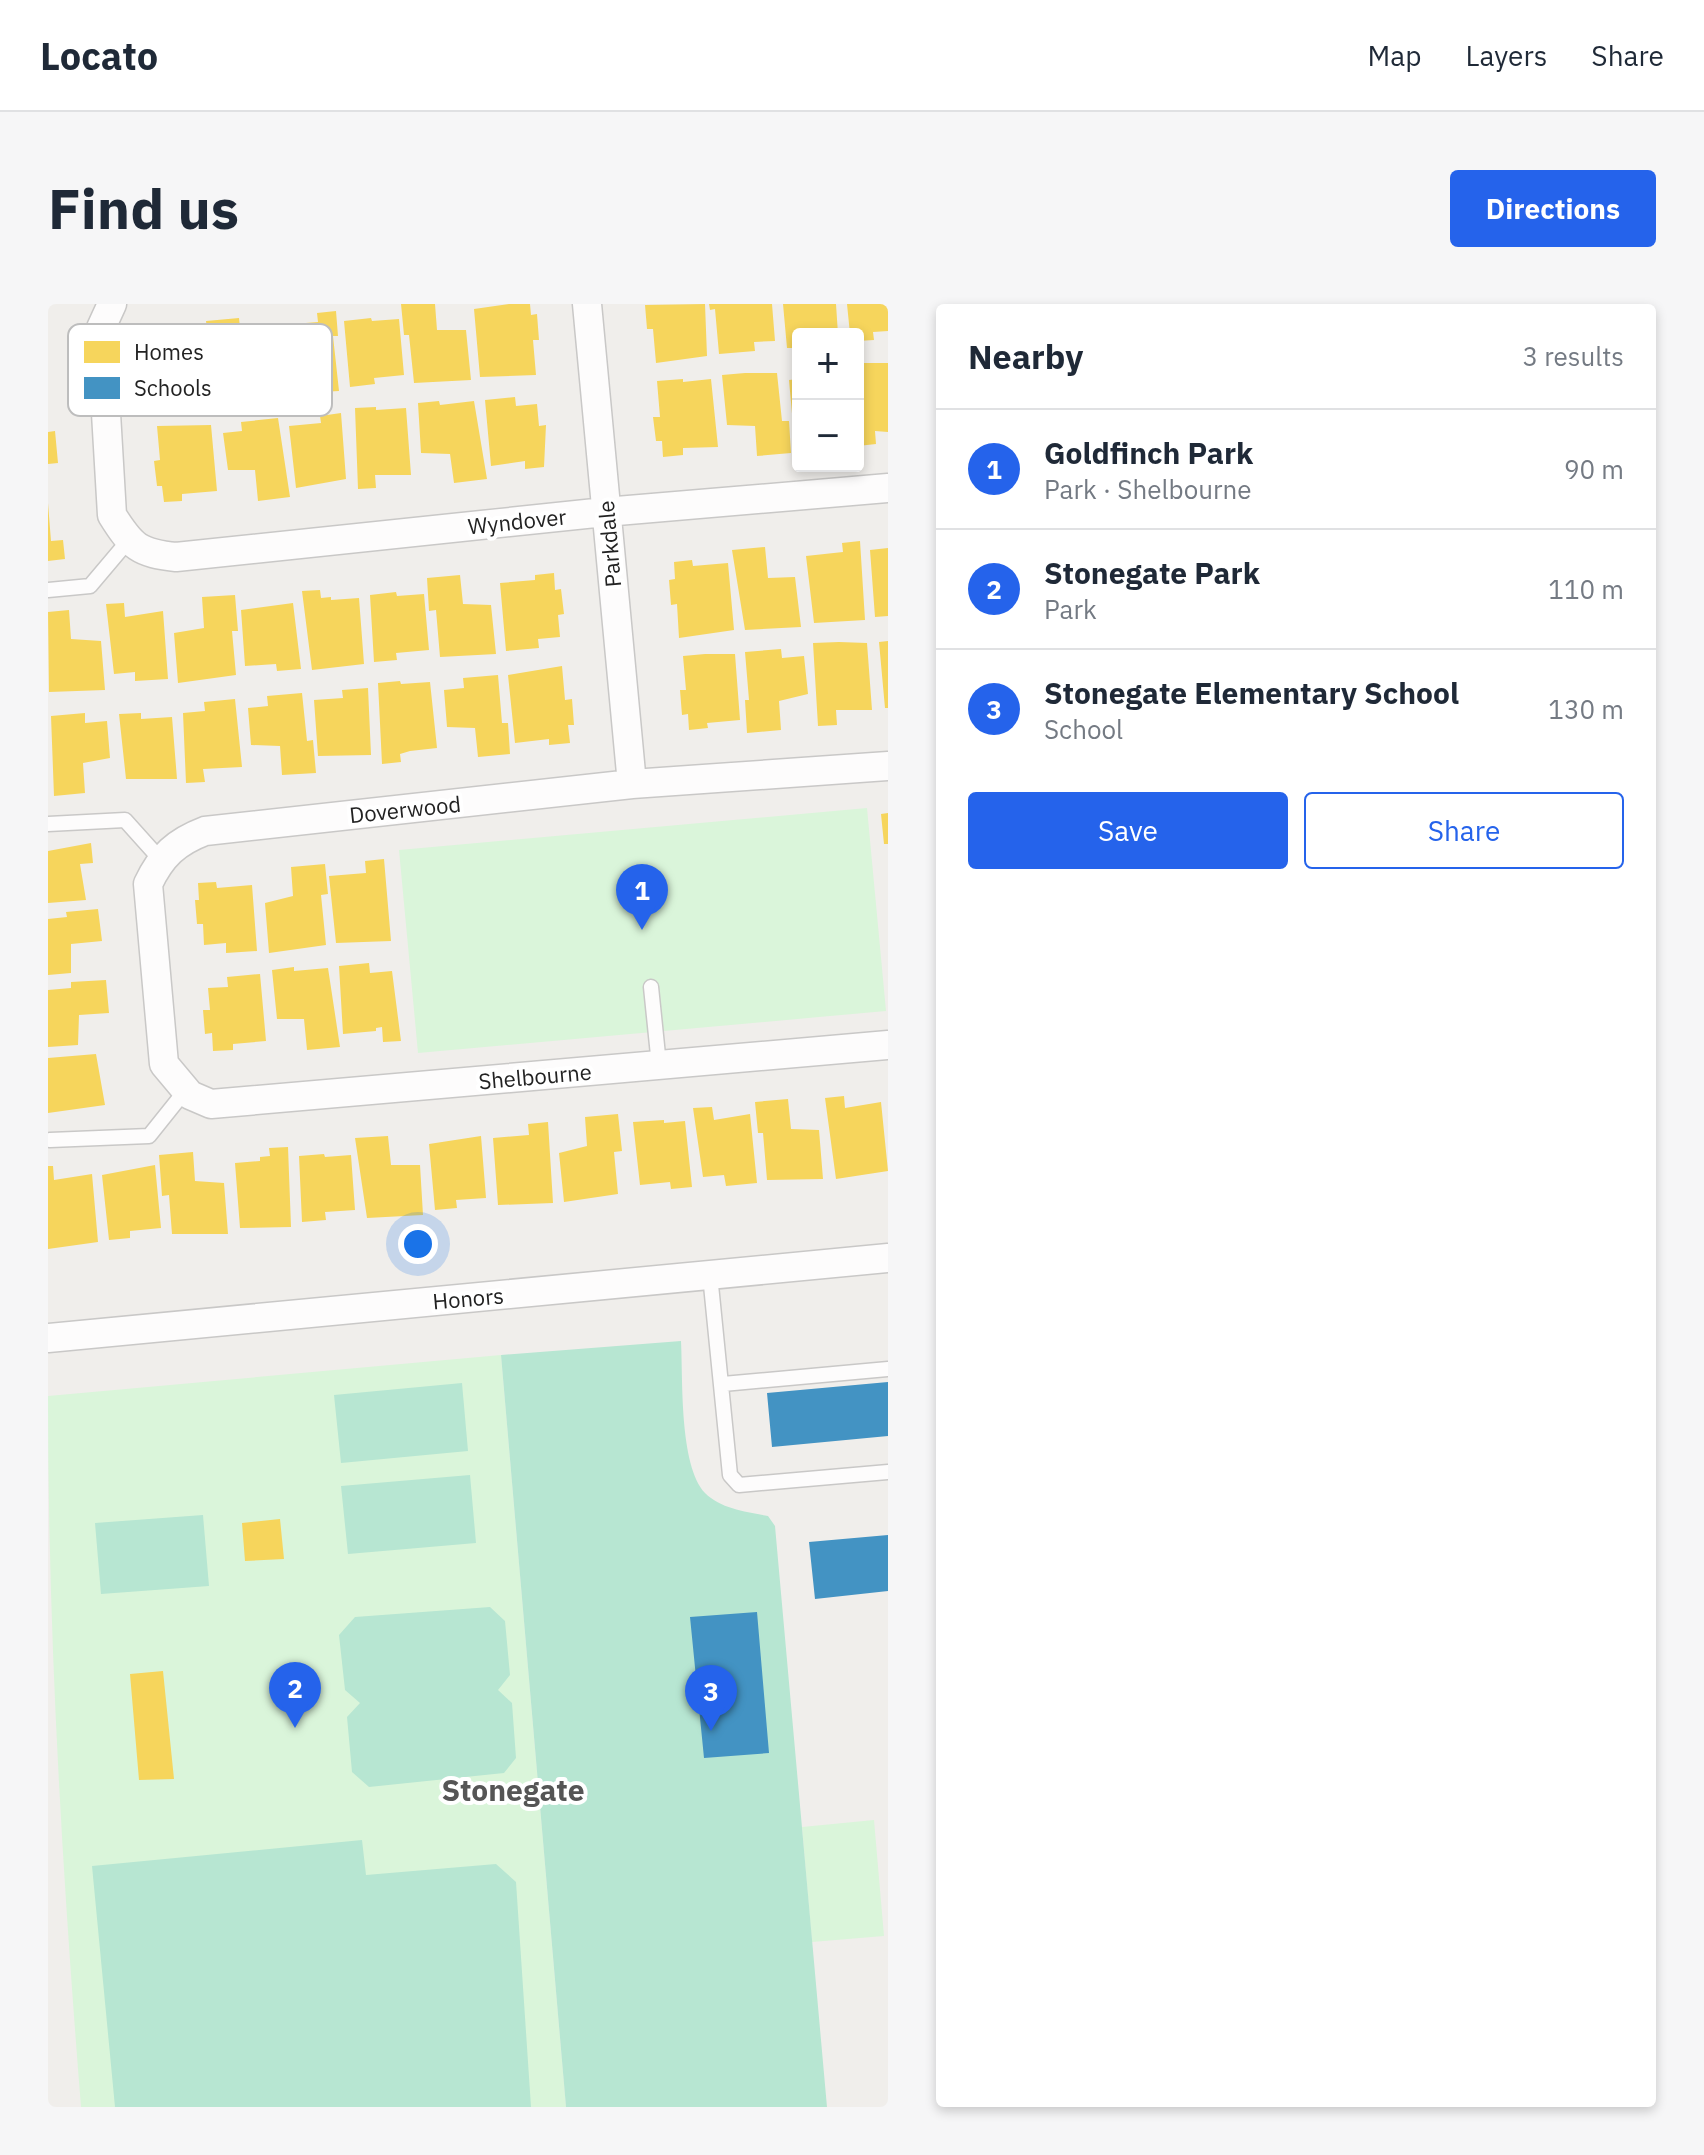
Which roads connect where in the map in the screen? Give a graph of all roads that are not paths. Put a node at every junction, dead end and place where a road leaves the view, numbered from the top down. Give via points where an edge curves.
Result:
1 (587, 304) edge
2 (106, 416) edge
3 (888, 488) edge
4 (605, 512) junction
5 (137, 547) junction
6 (48, 590) edge
7 (888, 766) edge
8 (632, 784) junction
9 (48, 824) edge
10 (160, 859) junction
11 (651, 987) dead end
12 (888, 1045) edge
13 (659, 1065) junction
14 (181, 1087) junction
15 (50, 1140) edge
16 (888, 1258) edge
17 (710, 1275) junction
18 (48, 1338) edge
19 (888, 1369) edge
20 (723, 1384) junction
21 (888, 1472) edge

1 - 4 street, Parkdale
2 - 5 street via 112,515
3 - 4 street, Wyndover
4 - 5 street, Wyndover via 176,557
4 - 8 street, Parkdale
5 - 6 lane via 90,586
7 - 8 street, Doverwood
8 - 10 street, Doverwood via 205,831 184,839
9 - 10 lane via 125,820
10 - 14 street via 148,884 164,1064
11 - 13 lane
12 - 13 street, Shelbourne
13 - 14 street, Shelbourne via 211,1104
14 - 15 lane via 149,1136
16 - 17 street, Honors
17 - 18 street, Honors
17 - 20 lane
19 - 20 lane
20 - 21 lane via 730,1475 739,1485

